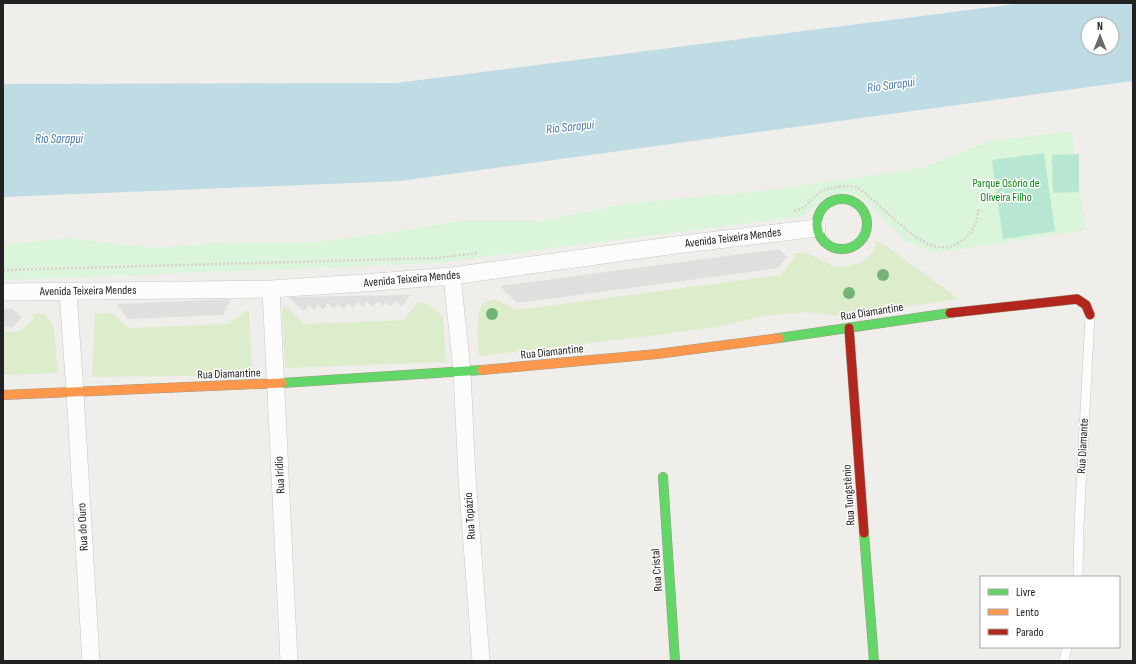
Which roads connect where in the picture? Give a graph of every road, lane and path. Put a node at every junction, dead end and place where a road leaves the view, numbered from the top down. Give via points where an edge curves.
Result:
1 (979, 208) dead end
2 (789, 212) dead end
3 (817, 228) junction
4 (481, 252) dead end
5 (3, 270) edge
6 (452, 276) junction
7 (271, 289) junction
8 (3, 292) edge
9 (68, 292) junction
10 (1090, 315) joint
11 (848, 328) junction
12 (462, 372) junction
13 (276, 384) junction
14 (75, 392) junction
15 (3, 395) edge
16 (663, 477) dead end
17 (1078, 576) edge
18 (1067, 648) edge
19 (91, 661) edge
20 (289, 661) edge
21 (481, 661) edge
22 (675, 661) edge
23 (874, 661) edge
24 (1064, 661) edge

1 - 2 path via 977,220 970,233 959,243 945,247 918,239 856,187 845,186 821,191 802,210
3 - 3 street via 819,235 830,247 847,249 862,240 867,224 866,217 856,204 841,199 826,205 821,211 817,218
3 - 6 street, Avenida Teixeira Mendes via 676,244
4 - 5 path via 436,258
6 - 7 street, Avenida Teixeira Mendes
6 - 12 street, Rua Topázio
7 - 9 street, Avenida Teixeira Mendes
7 - 13 street, Rua Irídio
8 - 9 street, Avenida Teixeira Mendes
9 - 14 street, Rua do Ouro
10 - 11 street, Rua Diamantine via 1087,305 1077,300 934,314
10 - 17 lane, Rua Diamante
11 - 12 street, Rua Diamantine via 660,354
11 - 23 street, Rua Tungstênio
12 - 13 street, Rua Diamantine
12 - 21 street, Rua Topázio
13 - 14 street, Rua Diamantine
13 - 20 street, Rua Irídio
14 - 15 street, Rua Diamantine
14 - 19 street, Rua do Ouro
16 - 22 street, Rua Cristal
18 - 24 lane

